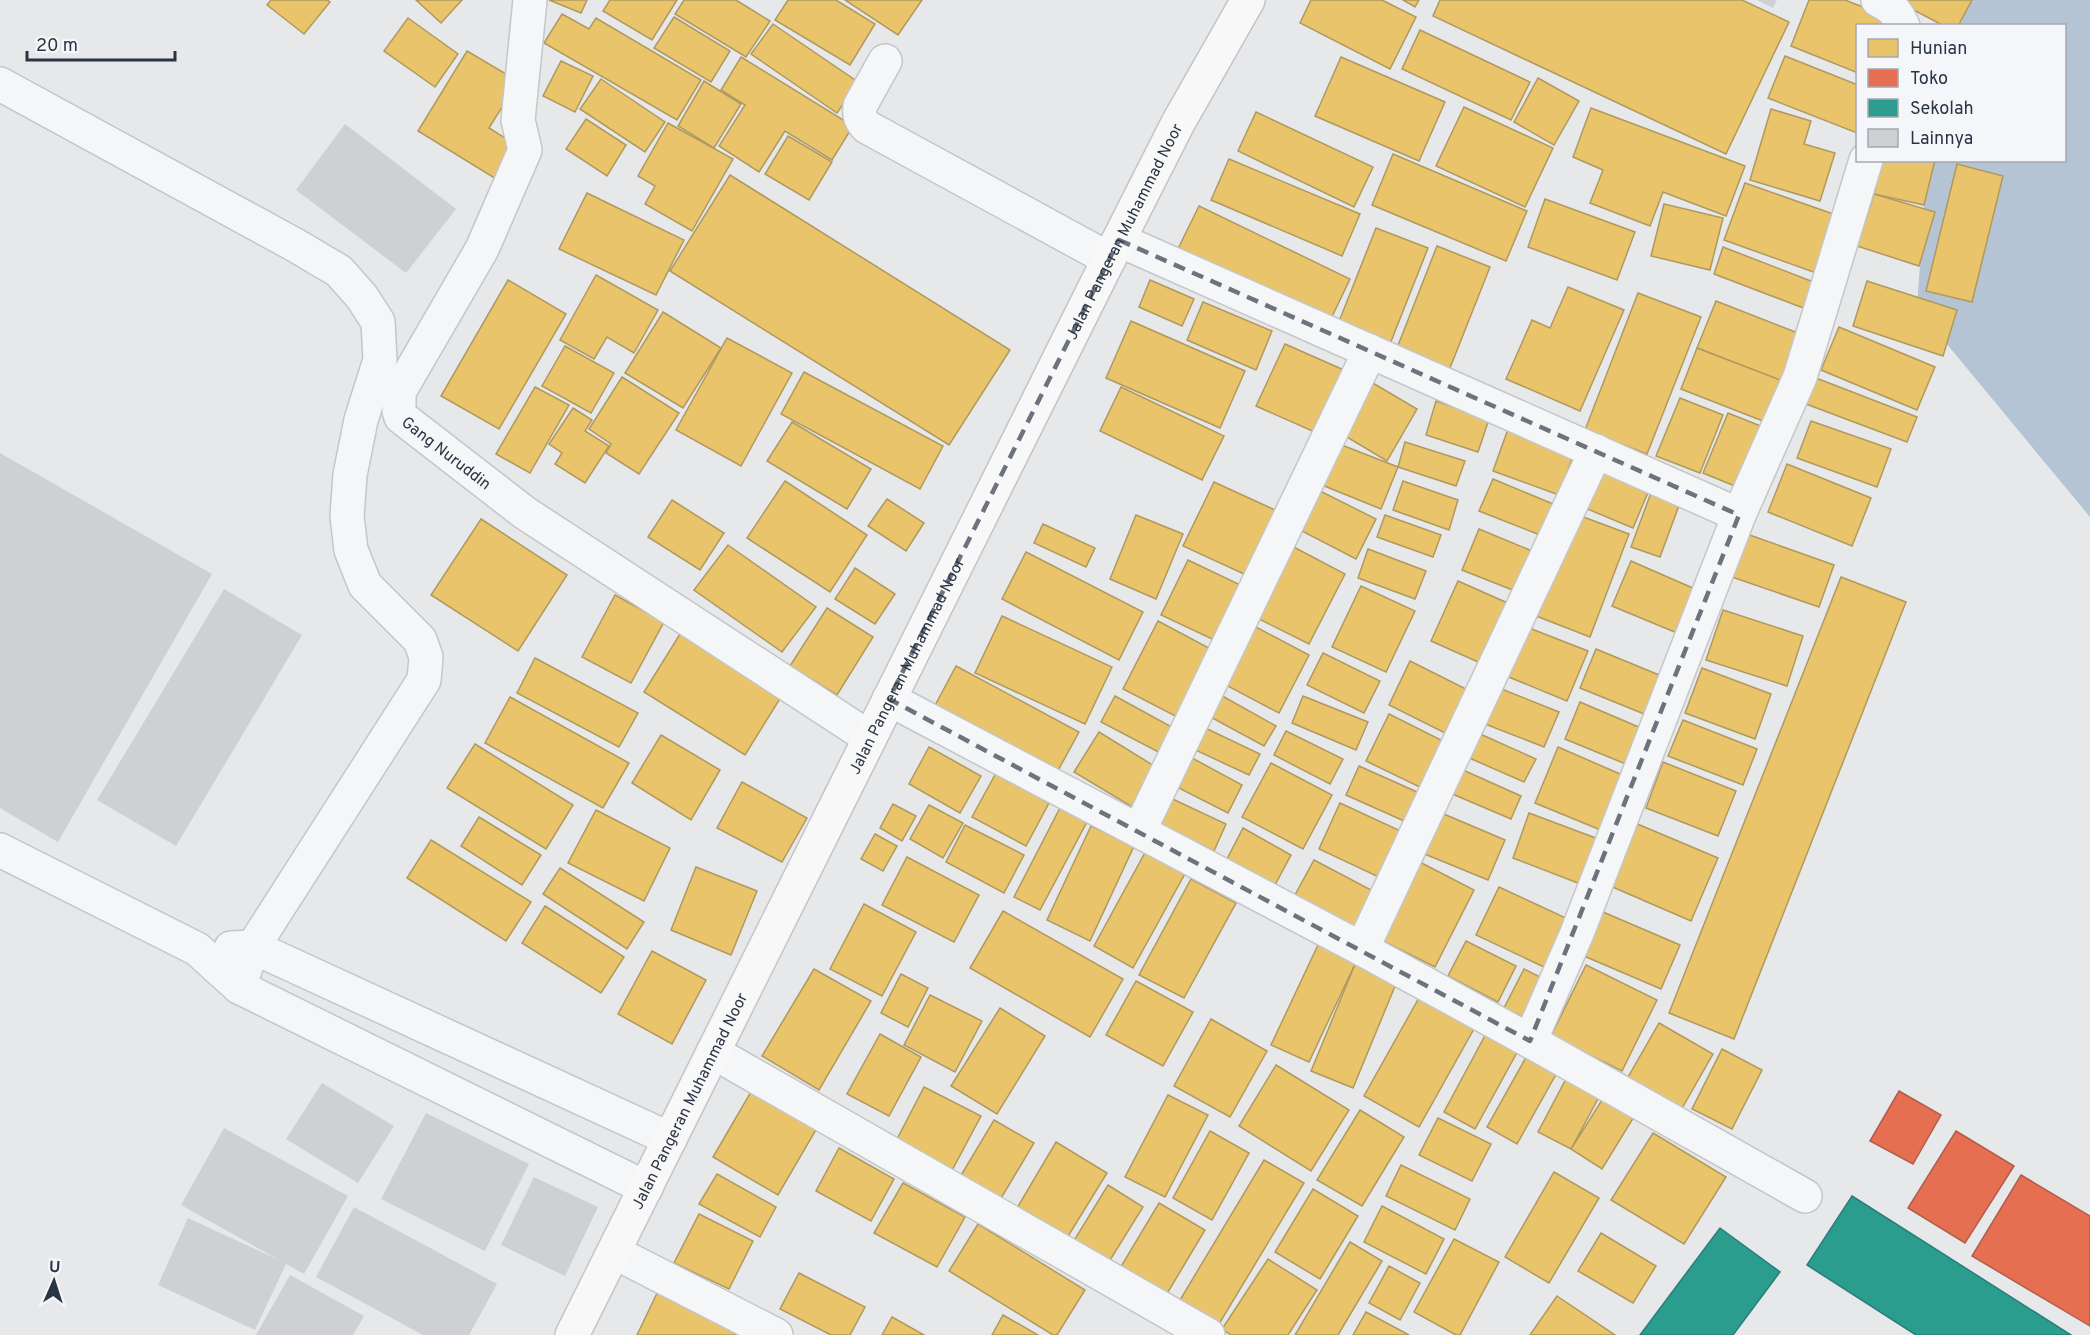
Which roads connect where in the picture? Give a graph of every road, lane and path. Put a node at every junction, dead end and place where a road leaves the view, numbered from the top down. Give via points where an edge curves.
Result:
1 (530, 0) edge
2 (1248, 0) edge
3 (1878, 0) edge
4 (1902, 24) edge
5 (885, 61) dead end
6 (0, 84) edge
7 (1865, 162) edge
8 (1114, 249) junction
9 (1370, 351) junction
10 (1596, 451) junction
11 (1739, 515) junction
12 (889, 699) junction
13 (870, 738) junction
14 (1139, 831) junction
15 (0, 850) edge
16 (253, 947) junction
17 (197, 949) junction
18 (1362, 949) junction
19 (239, 987) junction
20 (1530, 1041) junction
21 (713, 1052) junction
22 (670, 1139) junction
23 (646, 1188) junction
24 (1805, 1197) dead end
25 (614, 1252) junction
26 (572, 1335) edge
27 (776, 1335) edge
28 (1208, 1335) edge

1 - 13 street, Gang Nuruddin via 518,120 525,150 482,249 399,392 401,417 525,513
2 - 8 main road, Jalan Pangeran Muhammad Noor via 1178,123
3 - 4 street via 1891,6
5 - 8 street via 860,106 859,114 867,127
6 - 16 street via 339,272 378,322 380,360 361,420 350,475 347,516 351,550 365,585 420,640 426,657 424,680
7 - 11 street via 1800,377
8 - 9 street
8 - 12 main road, Jalan Pangeran Muhammad Noor
9 - 10 street
9 - 14 street
10 - 11 street
10 - 18 street
11 - 20 street via 1577,933
12 - 13 main road, Jalan Pangeran Muhammad Noor
12 - 14 street
13 - 21 main road, Jalan Pangeran Muhammad Noor
14 - 18 street
15 - 17 street
16 - 17 street
16 - 19 street
16 - 22 street
17 - 19 street
18 - 20 street
19 - 23 street
20 - 24 street
21 - 22 main road, Jalan Pangeran Muhammad Noor
21 - 28 street
22 - 23 main road, Jalan Pangeran Muhammad Noor
23 - 25 main road, Jalan Pangeran Muhammad Noor
25 - 26 main road, Jalan Pangeran Muhammad Noor
25 - 27 street

